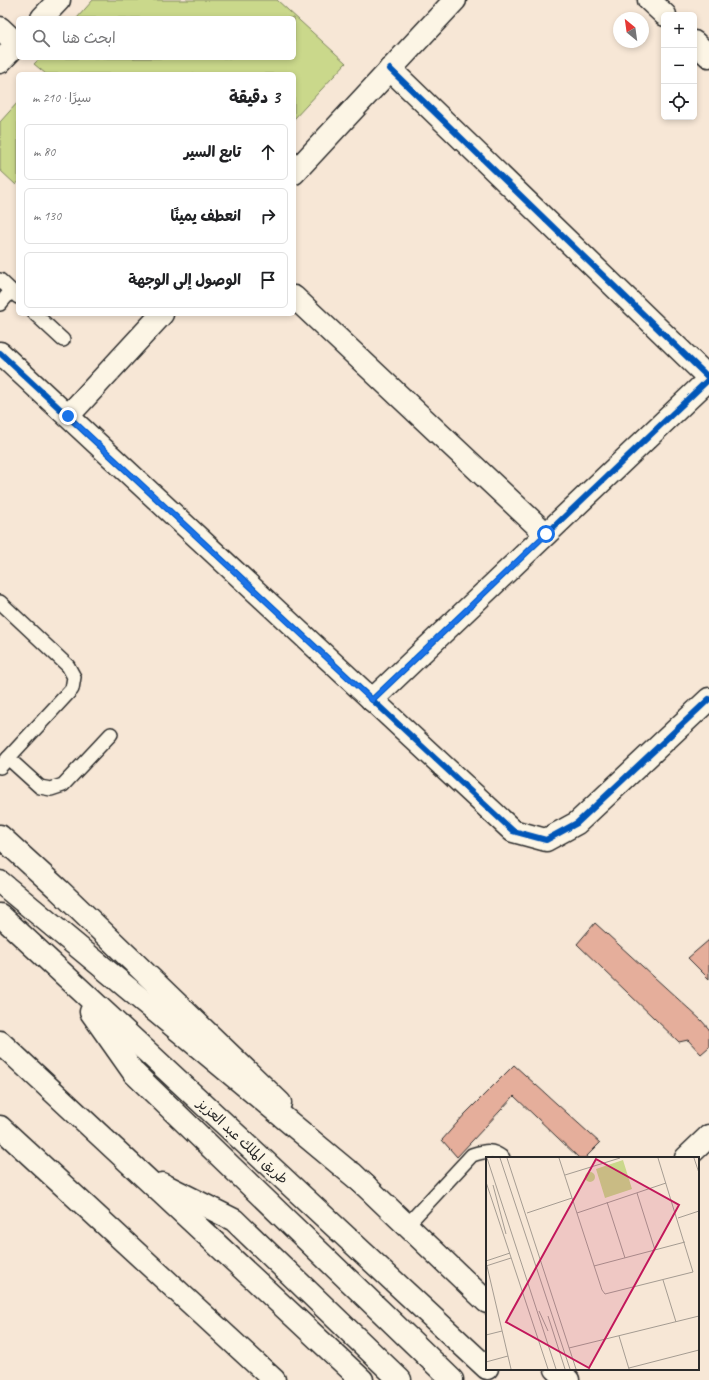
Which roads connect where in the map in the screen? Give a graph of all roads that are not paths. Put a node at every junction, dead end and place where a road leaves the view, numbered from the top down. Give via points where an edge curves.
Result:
1 (59, 0) edge
2 (455, 0) edge
3 (649, 0) edge
4 (662, 12) edge
5 (44, 16) edge
6 (0, 28) edge
7 (16, 43) edge
8 (16, 45) edge
9 (697, 45) edge
10 (709, 56) edge
11 (0, 62) edge
12 (390, 69) junction
13 (296, 171) edge
14 (0, 280) edge
15 (15, 294) edge
16 (296, 299) edge
17 (0, 304) edge
18 (38, 316) edge
19 (160, 316) edge
20 (63, 340) dead end
21 (0, 352) edge
22 (709, 378) edge
23 (68, 416) junction
24 (546, 534) junction
25 (0, 602) edge
26 (709, 699) edge
27 (372, 700) junction
28 (111, 734) dead end
29 (4, 763) edge
30 (0, 836) edge
31 (0, 882) edge
32 (0, 915) edge
33 (65, 975) junction
34 (0, 1042) edge
35 (0, 1127) edge
36 (709, 1136) edge
37 (502, 1157) edge
38 (687, 1157) edge
39 (140, 1172) junction
40 (366, 1186) junction
41 (407, 1225) junction
42 (485, 1295) edge
43 (486, 1368) edge
44 (488, 1370) edge
45 (557, 1370) edge
46 (274, 1380) edge
47 (362, 1380) edge
48 (400, 1380) edge
49 (452, 1380) edge
50 (500, 1380) edge
51 (568, 1380) edge

1 - 5 main road
2 - 12 main road
3 - 4 main road
6 - 7 main road
8 - 11 main road
9 - 10 main road
12 - 13 main road
12 - 22 main road
14 - 15 lane
15 - 17 lane
16 - 24 main road
18 - 20 lane
19 - 23 main road
21 - 23 main road
22 - 24 main road
23 - 27 main road
24 - 27 main road
25 - 29 lane via 68,666 74,677 72,689
26 - 27 main road via 577,823 546,840 513,831
28 - 29 lane via 63,785 51,789 40,787
30 - 40 main road
31 - 40 main road
32 - 33 main road, طريق الملك عبد العزيز
33 - 43 main road, طريق الملك عبد العزيز
33 - 49 main road via 134,1073
34 - 39 main road
35 - 46 main road
36 - 38 main road
37 - 41 lane via 496,1152 483,1151 472,1155
39 - 47 main road
39 - 48 main road via 234,1220
40 - 41 main road
41 - 42 main road
44 - 50 main road, طريق الملك عبد العزيز
45 - 51 main road

